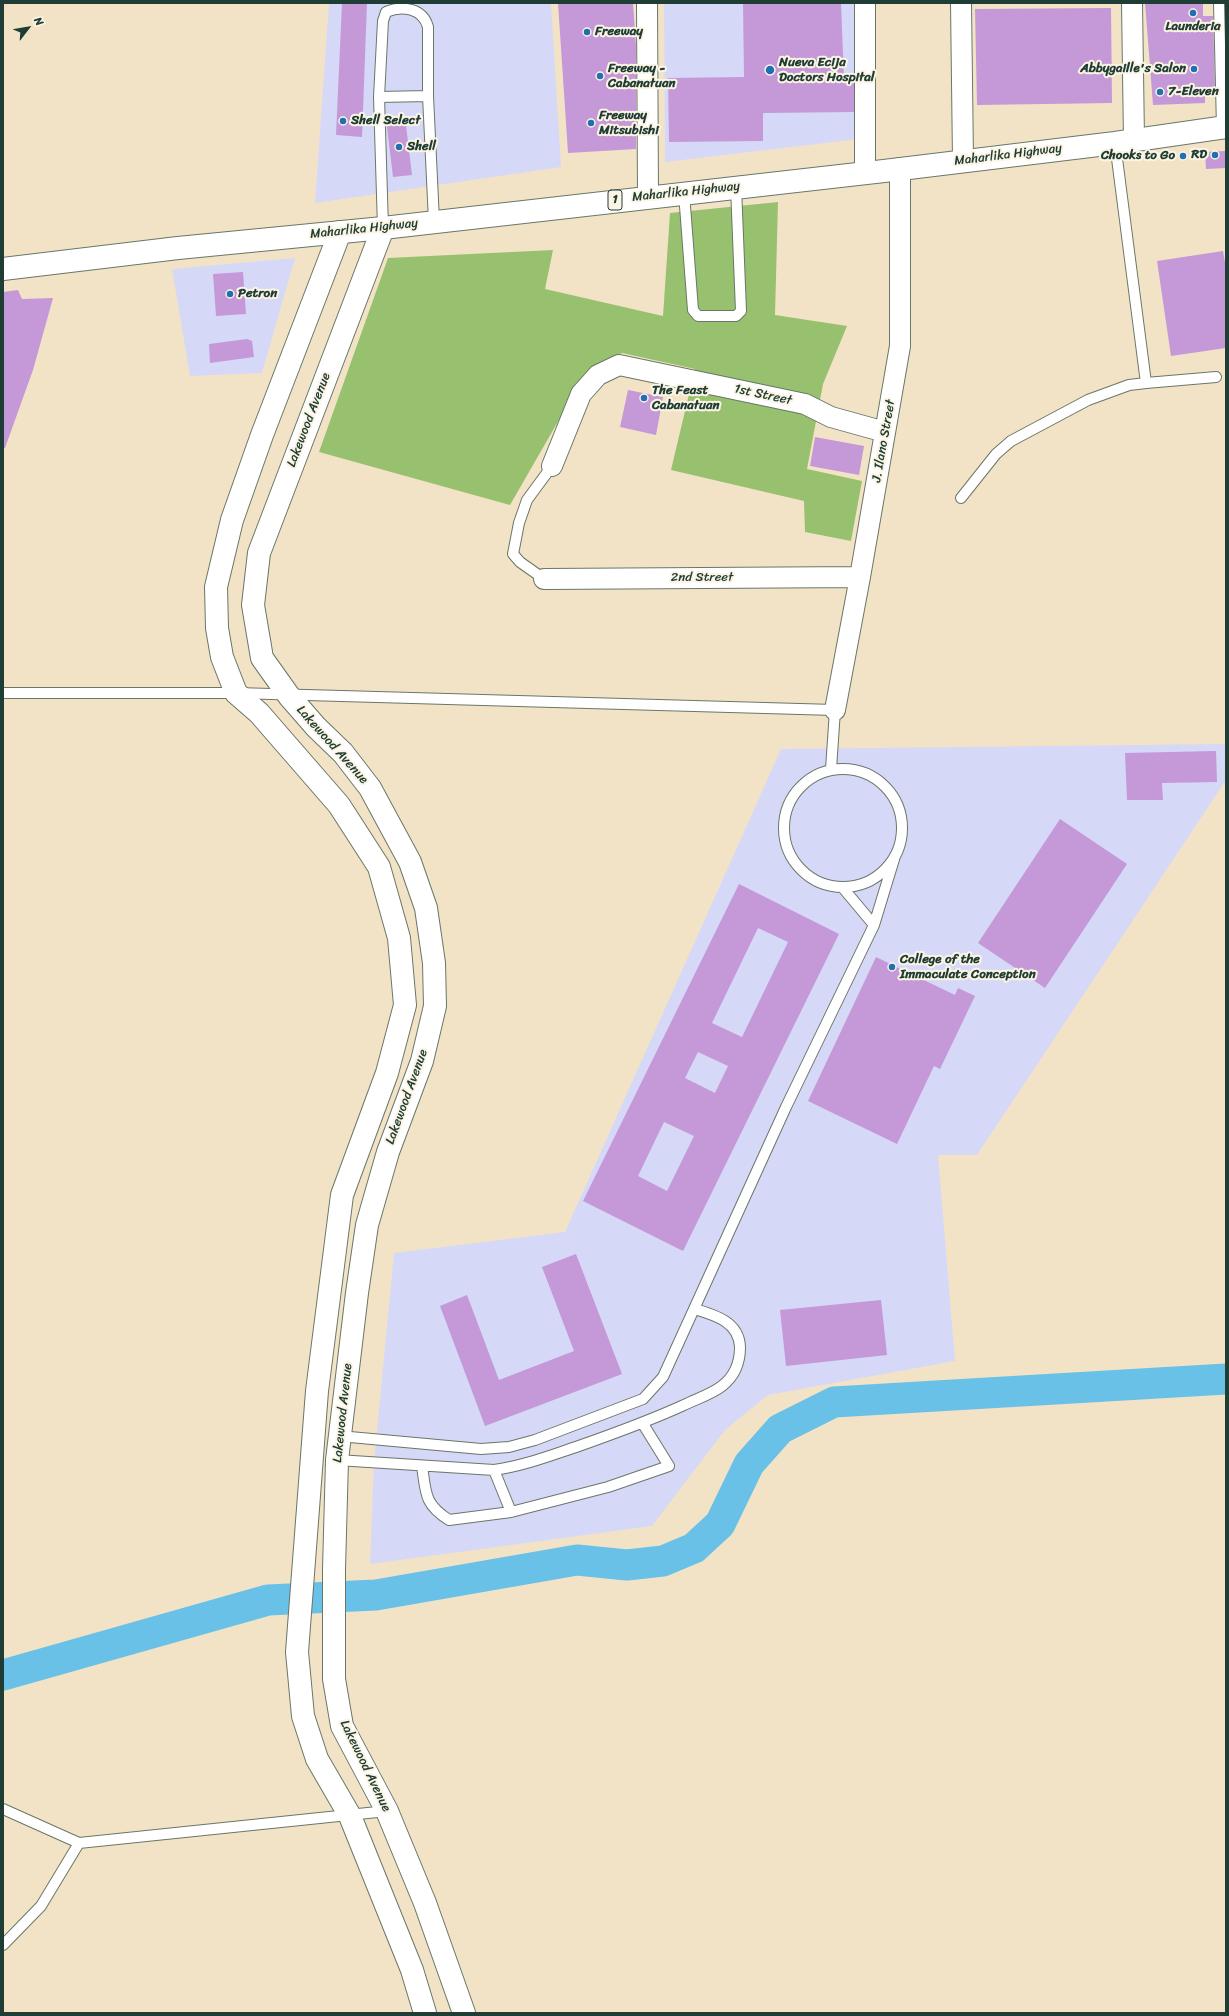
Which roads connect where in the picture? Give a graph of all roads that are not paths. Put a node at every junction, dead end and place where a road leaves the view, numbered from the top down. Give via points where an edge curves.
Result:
1 (647, 3) edge
2 (865, 3) edge
3 (961, 3) edge
4 (1132, 3) edge
5 (1219, 3) edge
6 (428, 96) junction
7 (379, 97) junction
8 (1224, 127) edge
9 (1125, 142) junction
10 (963, 160) junction
11 (900, 168) junction
12 (865, 172) junction
13 (736, 187) junction
14 (684, 192) junction
15 (648, 197) junction
16 (434, 221) junction
17 (382, 228) junction
18 (340, 232) junction
19 (3, 269) edge
20 (1216, 377) dead end
21 (1146, 384) junction
22 (885, 432) junction
23 (552, 466) joint
24 (961, 498) dead end
25 (860, 577) junction
26 (544, 580) joint
27 (3, 693) edge
28 (236, 693) junction
29 (288, 696) junction
30 (835, 710) junction
31 (831, 769) junction
32 (895, 856) junction
33 (844, 888) junction
34 (874, 925) junction
35 (696, 1309) junction
36 (643, 1424) junction
37 (339, 1436) junction
38 (337, 1460) junction
39 (422, 1466) junction
40 (494, 1470) junction
41 (511, 1512) junction
42 (3, 1809) edge
43 (387, 1811) junction
44 (350, 1816) junction
45 (79, 1843) junction
46 (3, 1945) edge
47 (425, 2013) edge
48 (464, 2013) edge

1 - 15 street
2 - 12 street
3 - 10 street
4 - 9 street
5 - 8 lane
6 - 7 lane
6 - 7 lane via 426,19 418,12 393,9 386,12 383,21
6 - 16 lane
7 - 17 lane
8 - 9 main road, Maharlika Highway / 1
9 - 10 main road, Maharlika Highway / 1
9 - 21 lane
10 - 11 main road, Maharlika Highway / 1
11 - 12 main road, Maharlika Highway / 1
11 - 22 street, J. Ilano Street via 900,346
12 - 13 main road, Maharlika Highway / 1
13 - 14 main road, Maharlika Highway / 1
13 - 14 lane via 741,311 736,316 698,316 693,310
14 - 15 main road, Maharlika Highway / 1
15 - 16 main road, Maharlika Highway / 1
16 - 17 main road, Maharlika Highway / 1
17 - 18 main road, Maharlika Highway / 1
17 - 29 main road, Lakewood Avenue via 259,553 253,605 262,658
18 - 19 main road, Maharlika Highway / 1
18 - 28 main road, Lakewood Avenue via 262,435 235,513 216,587 216,628 222,657
20 - 21 lane
21 - 24 lane via 1129,385 1088,400 1011,441 996,454
22 - 23 street, 1st Street via 830,417 805,404 619,365 598,375 581,394
22 - 25 street, J. Ilano Street
23 - 26 lane via 527,500 518,523 513,554
25 - 26 street, 2nd Street
25 - 30 street, J. Ilano Street
27 - 28 lane
28 - 29 lane
28 - 44 main road, Lakewood Avenue via 259,713 339,805 379,867 399,938 404,1005 387,1073 342,1195 316,1391 297,1652 303,1716 317,1759
29 - 30 lane
29 - 37 main road, Lakewood Avenue via 343,753 370,788 410,862 426,908 434,963 436,1006 422,1061 388,1152 367,1225
30 - 31 lane
31 - 32 lane via 850,769 869,774 884,785 895,801 901,819 901,838
31 - 33 lane via 811,777 795,792 785,812 783,834 790,855 803,872 822,884
32 - 33 lane via 882,873 864,884
32 - 34 lane
33 - 34 lane
34 - 35 lane via 786,1107
35 - 36 lane via 718,1315 732,1325 740,1341 740,1358 734,1374 721,1387
35 - 37 lane via 663,1377 643,1399 535,1440 508,1447 481,1449
36 - 40 lane via 538,1460
36 - 41 lane via 669,1466 608,1487
37 - 38 main road, Lakewood Avenue
38 - 39 lane
38 - 43 main road, Lakewood Avenue via 334,1679 342,1726
39 - 40 lane
39 - 41 lane via 425,1492 434,1510 449,1520
40 - 41 lane
42 - 45 lane
43 - 44 lane
43 - 48 main road, Lakewood Avenue via 425,1903
44 - 45 lane
44 - 47 main road, Lakewood Avenue via 412,1970
45 - 46 lane via 41,1906

